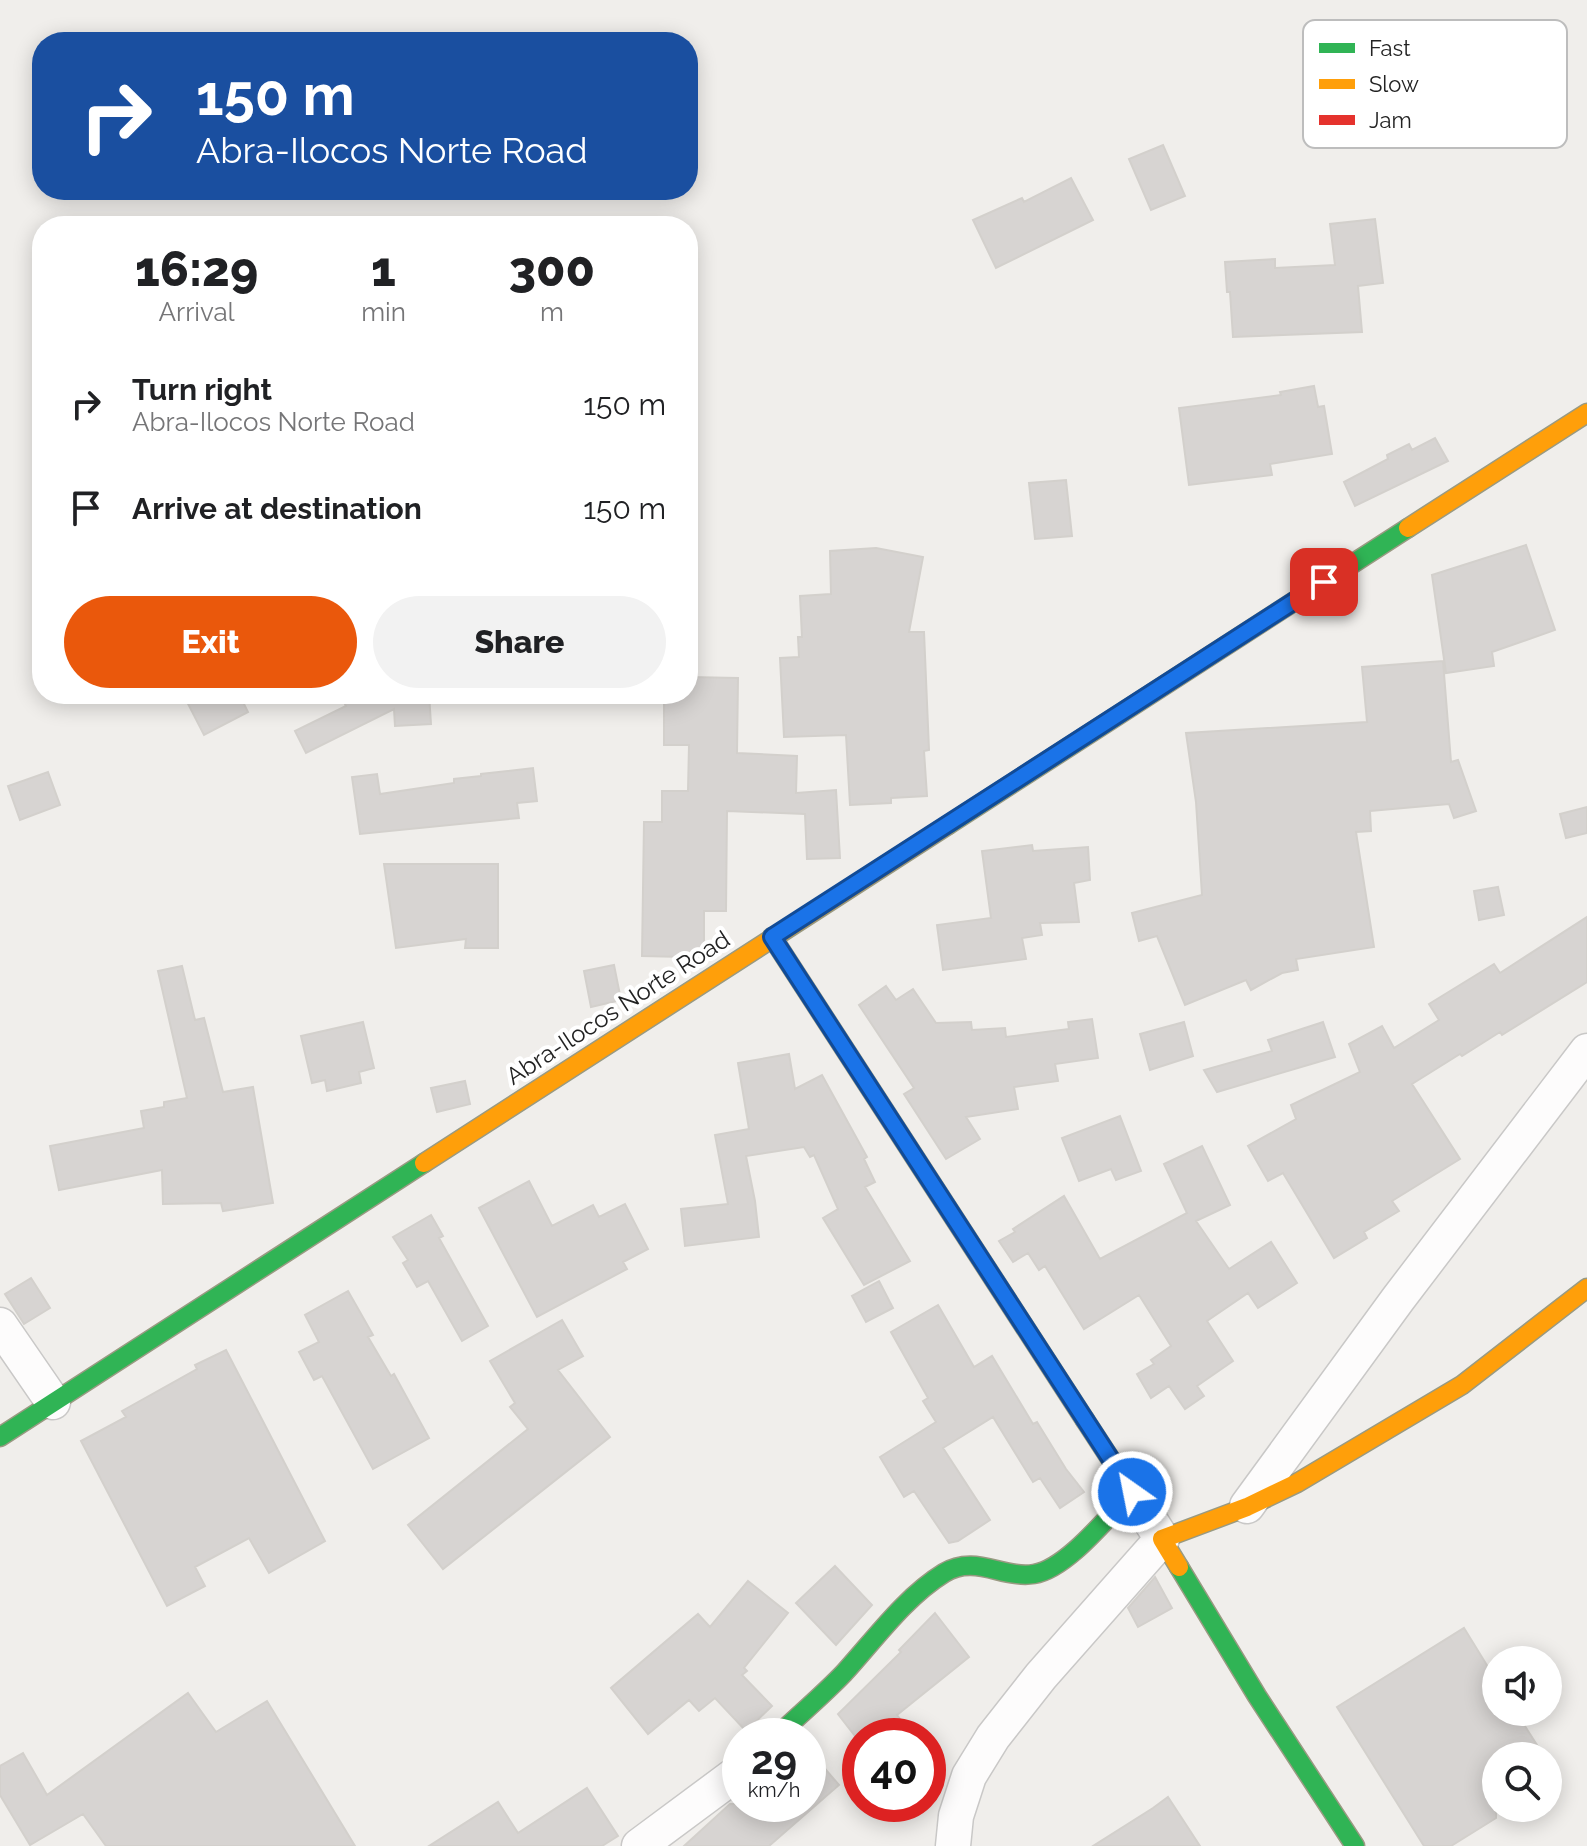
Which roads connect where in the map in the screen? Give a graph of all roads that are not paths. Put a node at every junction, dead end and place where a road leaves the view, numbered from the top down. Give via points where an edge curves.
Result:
1 (1587, 413) edge
2 (772, 937) junction
3 (1587, 1051) edge
4 (1587, 1288) edge
5 (0, 1325) edge
6 (53, 1402) junction
7 (0, 1437) edge
8 (1132, 1492) junction
9 (1247, 1507) junction
10 (1162, 1539) junction
11 (796, 1718) edge
12 (722, 1784) edge
13 (639, 1846) edge
14 (953, 1846) edge
15 (1355, 1846) edge

1 - 2 street, Abra-Ilocos Norte Road
2 - 6 street, Abra-Ilocos Norte Road
2 - 8 street
3 - 9 street
4 - 9 street via 1462,1385
5 - 6 street
6 - 7 street, Abra-Ilocos Norte Road
8 - 10 street
8 - 11 street via 1056,1565 1035,1574 956,1567 933,1580
9 - 10 street
10 - 14 street via 993,1737 969,1776
10 - 15 street
12 - 13 street

